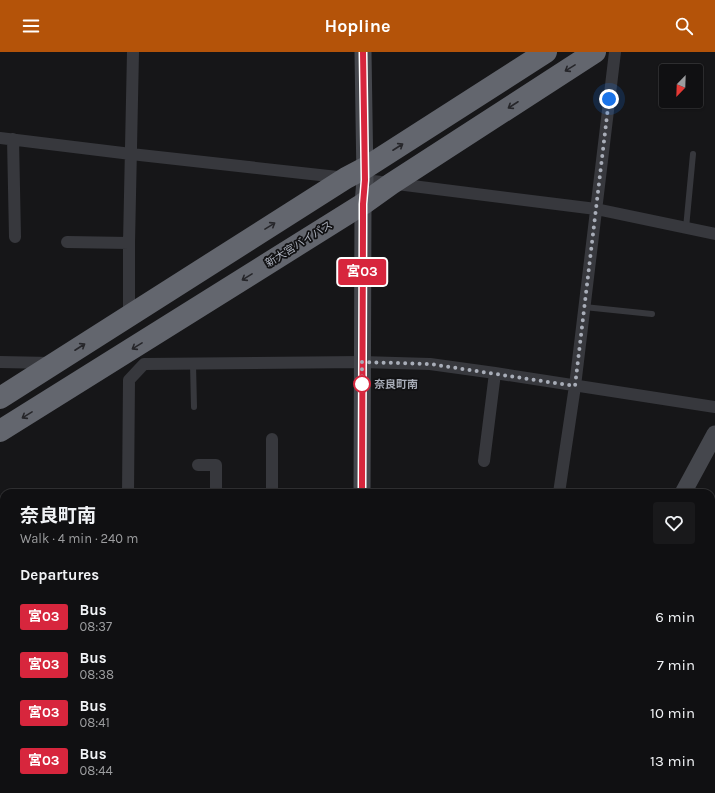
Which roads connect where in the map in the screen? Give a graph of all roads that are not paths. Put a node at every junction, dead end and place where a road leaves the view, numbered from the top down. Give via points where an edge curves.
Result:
1 (133, 52) edge
2 (363, 52) edge
3 (546, 52) edge
4 (595, 52) edge
5 (615, 52) edge
6 (0, 138) edge
7 (13, 139) junction
8 (131, 154) junction
9 (693, 154) dead end
10 (359, 176) junction
11 (391, 184) junction
12 (363, 204) junction
13 (596, 209) junction
14 (686, 228) junction
15 (715, 234) edge
16 (15, 237) dead end
17 (67, 242) dead end
18 (129, 243) junction
19 (584, 307) junction
20 (652, 314) dead end
21 (128, 316) junction
22 (0, 362) edge
23 (362, 362) junction
24 (56, 363) junction
25 (193, 364) junction
26 (495, 373) junction
27 (575, 386) junction
28 (0, 398) edge
29 (194, 406) dead end
30 (715, 407) edge
31 (0, 431) edge
32 (715, 434) edge
33 (272, 439) dead end
34 (484, 461) dead end
35 (198, 465) dead end
36 (128, 489) edge
37 (216, 489) edge
38 (272, 489) edge
39 (362, 489) edge
40 (560, 489) edge
41 (685, 489) edge

1 - 8 street
2 - 10 street
10 -> 3 highway
4 -> 11 highway, 新大宮バイパス
5 - 13 street
6 - 7 street
7 - 8 street
7 - 16 street
8 - 10 street
8 - 18 street
9 - 14 lane
10 - 11 street
10 - 12 street
21 -> 10 highway
11 - 12 highway, 新大宮バイパス
11 - 13 street
12 - 23 street
12 -> 31 highway, 新大宮バイパス
13 - 14 street
13 - 19 street
14 - 15 street
17 - 18 street
18 - 21 street
19 - 20 lane
19 - 27 street
24 -> 21 highway
22 - 24 street
23 - 25 street
23 - 26 street via 430,364
23 - 39 street
24 - 28 highway
25 - 29 lane
25 - 36 street via 144,364 129,380
26 - 27 street
26 - 34 street
27 - 30 street
27 - 40 street
32 - 41 street
33 - 38 street
35 - 37 street via 216,465

